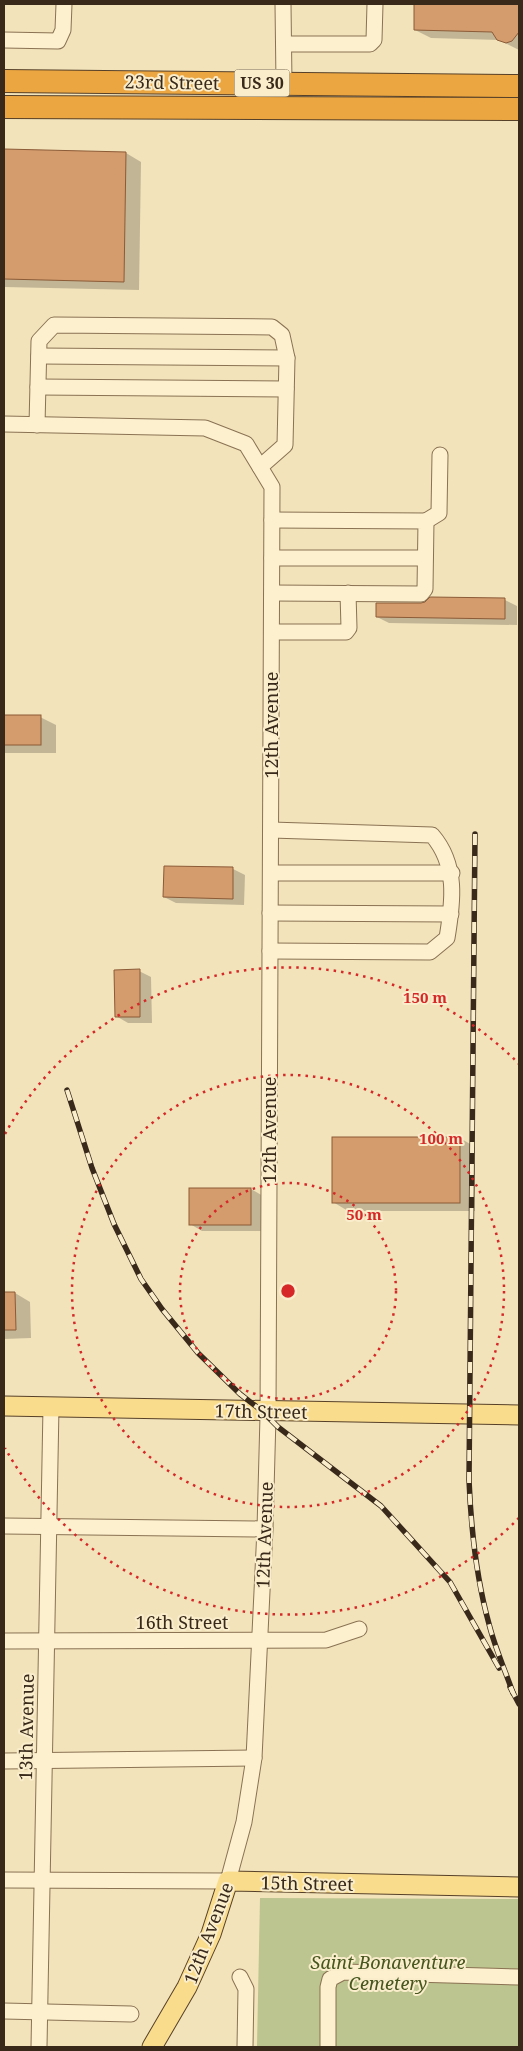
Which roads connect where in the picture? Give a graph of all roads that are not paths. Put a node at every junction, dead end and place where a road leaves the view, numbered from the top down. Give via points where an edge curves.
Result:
1 (64, 4) edge
2 (283, 4) edge
3 (375, 4) edge
4 (4, 40) edge
5 (284, 44) junction
6 (4, 81) edge
7 (284, 84) junction
8 (519, 86) edge
9 (4, 106) edge
10 (130, 107) junction
11 (519, 109) edge
12 (39, 356) junction
13 (287, 358) junction
14 (38, 387) junction
15 (286, 389) junction
16 (4, 424) edge
17 (38, 425) junction
18 (440, 455) dead end
19 (260, 467) junction
20 (272, 520) junction
21 (426, 521) junction
22 (272, 558) junction
23 (425, 558) junction
24 (272, 593) junction
25 (348, 594) junction
26 (272, 632) junction
27 (271, 830) junction
28 (270, 873) junction
29 (452, 873) junction
30 (270, 913) junction
31 (451, 914) junction
32 (270, 951) junction
33 (4, 1406) edge
34 (51, 1407) junction
35 (268, 1411) junction
36 (519, 1415) edge
37 (4, 1526) edge
38 (48, 1526) junction
39 (264, 1529) junction
40 (359, 1628) dead end
41 (260, 1640) junction
42 (4, 1641) edge
43 (46, 1641) junction
44 (254, 1758) junction
45 (4, 1761) edge
46 (44, 1761) junction
47 (4, 1880) edge
48 (41, 1881) junction
49 (228, 1881) junction
50 (519, 1887) edge
51 (519, 1976) edge
52 (240, 1977) dead end
53 (4, 2011) edge
54 (39, 2012) junction
55 (131, 2014) dead end
56 (39, 2047) edge
57 (152, 2047) edge
58 (245, 2047) edge
59 (328, 2047) edge

1 - 4 street via 63,30 58,41
2 - 5 street
3 - 5 street via 374,40 370,44
5 - 7 street
6 - 7 highway, 23rd Street / US 30
7 - 8 highway, 23rd Street / US 30
7 - 10 highway via 274,93 140,98 131,102
9 - 10 highway, 23rd Street / US 30
10 - 11 highway, 23rd Street / US 30
12 - 13 street
12 - 13 street via 40,341 54,325 272,327 282,335
12 - 14 street
13 - 15 street
14 - 15 street
14 - 17 street
15 - 19 street via 285,444
16 - 17 street, 12th Avenue
17 - 19 street, 12th Avenue via 205,428 246,444
18 - 21 street via 439,513
19 - 20 street, 12th Avenue via 272,487
20 - 21 street
20 - 22 street, 12th Avenue
21 - 23 street
22 - 23 street
22 - 24 street, 12th Avenue
23 - 25 street via 425,589 421,594
24 - 25 street
24 - 26 street, 12th Avenue
25 - 26 street via 349,628 346,632
26 - 27 street, 12th Avenue
27 - 28 street, 12th Avenue
27 - 29 street via 432,835
28 - 29 street
28 - 30 street, 12th Avenue
29 - 31 street
30 - 31 street
30 - 32 street, 12th Avenue
31 - 32 street via 447,938 430,952
32 - 35 street, 12th Avenue
33 - 34 main road, 17th Street
34 - 35 main road, 17th Street
34 - 38 street, 13th Avenue
35 - 36 main road, 17th Street
35 - 39 street, 12th Avenue
37 - 38 street
38 - 39 street
38 - 43 street, 13th Avenue
39 - 41 street, 12th Avenue
40 - 41 street, 16th Street via 326,1640
41 - 43 street, 16th Street
41 - 44 street, 12th Avenue
42 - 43 street, 16th Street
43 - 46 street, 13th Avenue
44 - 46 street
44 - 49 street, 12th Avenue via 244,1822
45 - 46 street
46 - 48 street, 13th Avenue
47 - 48 street, 15th Street
48 - 49 street, 15th Street
48 - 54 street, 13th Avenue
49 - 50 main road, 15th Street
49 - 57 main road, 12th Avenue via 211,1934 188,1987
51 - 59 street via 343,1972 330,1979 328,1987
52 - 58 street via 246,1989
53 - 54 street
54 - 55 street
54 - 56 street, 13th Avenue

